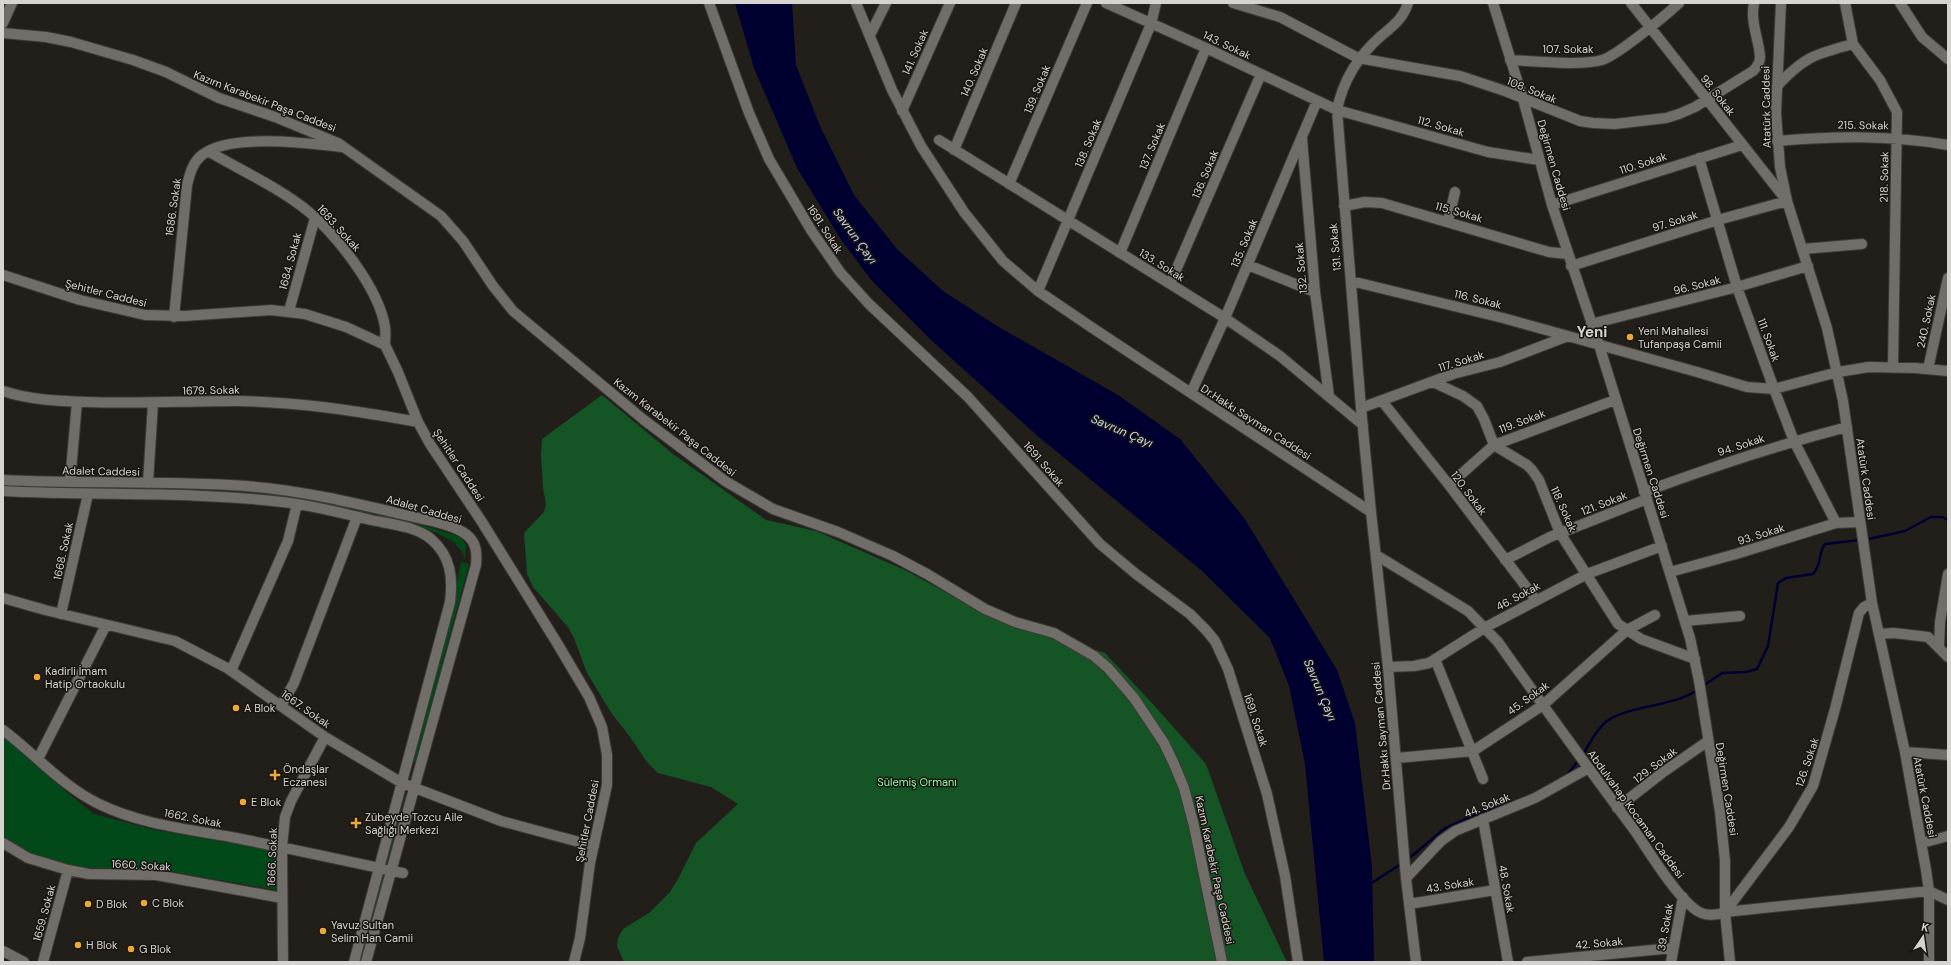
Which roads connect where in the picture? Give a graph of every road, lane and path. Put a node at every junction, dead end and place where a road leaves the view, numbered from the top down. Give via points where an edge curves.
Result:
1 (12, 3) edge
2 (709, 3) edge
3 (856, 3) edge
4 (886, 3) edge
5 (950, 3) edge
6 (1016, 3) edge
7 (1087, 3) edge
8 (1106, 3) edge
9 (1156, 3) edge
10 (1233, 3) edge
11 (1408, 3) edge
12 (1492, 3) edge
13 (1631, 3) edge
14 (1679, 3) edge
15 (1754, 3) edge
16 (1781, 3) edge
17 (1900, 3) edge
18 (1846, 4) edge
19 (3, 23) edge
20 (1151, 24) junction
21 (1650, 27) junction
22 (3, 33) edge
23 (870, 35) junction
24 (1853, 44) junction
25 (1206, 48) junction
26 (1358, 58) junction
27 (1948, 59) edge
28 (1510, 60) junction
29 (1261, 74) junction
30 (1777, 86) junction
31 (1523, 99) junction
32 (1706, 99) junction
33 (1317, 101) junction
34 (1337, 110) junction
35 (902, 111) junction
36 (1302, 137) junction
37 (1897, 137) junction
38 (939, 140) dead end
39 (1777, 141) junction
40 (1948, 144) edge
41 (1742, 145) junction
42 (345, 148) junction
43 (954, 150) junction
44 (208, 151) junction
45 (1699, 158) junction
46 (1539, 160) junction
47 (1009, 184) junction
48 (1455, 192) dead end
49 (1787, 201) junction
50 (1552, 205) junction
51 (1344, 206) junction
52 (315, 218) junction
53 (1068, 220) junction
54 (1718, 220) junction
55 (1448, 221) junction
56 (1862, 244) dead end
57 (1803, 248) junction
58 (1120, 253) junction
59 (1567, 254) junction
60 (1248, 265) junction
61 (1571, 266) junction
62 (1808, 266) junction
63 (3, 275) edge
64 (1948, 278) edge
65 (1350, 281) junction
66 (1170, 284) junction
67 (1737, 287) junction
68 (1038, 291) junction
69 (1315, 292) junction
70 (289, 311) junction
71 (174, 317) junction
72 (1225, 318) junction
73 (1591, 324) junction
74 (1568, 336) junction
75 (385, 345) junction
76 (1598, 345) junction
77 (1893, 367) junction
78 (1928, 369) junction
79 (1948, 371) edge
80 (1838, 372) junction
81 (1433, 382) junction
82 (1774, 389) junction
83 (3, 391) edge
84 (1191, 393) junction
85 (1329, 396) junction
86 (1615, 400) junction
87 (77, 402) junction
88 (1382, 402) junction
89 (153, 403) junction
90 (1361, 408) junction
91 (418, 422) junction
92 (1362, 425) junction
93 (1847, 427) junction
94 (1794, 441) junction
95 (1494, 445) junction
96 (3, 480) edge
97 (70, 482) junction
98 (148, 483) junction
99 (1449, 485) junction
100 (3, 491) edge
101 (88, 494) junction
102 (1645, 496) junction
103 (297, 504) junction
104 (1371, 512) junction
105 (357, 517) junction
106 (1860, 522) junction
107 (1836, 523) junction
108 (1560, 533) junction
109 (1662, 546) junction
110 (1376, 555) junction
111 (1505, 560) junction
112 (1670, 572) junction
113 (1587, 574) junction
114 (1948, 574) edge
115 (3, 598) edge
116 (1536, 600) junction
117 (1872, 603) junction
118 (61, 614) junction
119 (1655, 615) dead end
120 (1740, 616) dead end
121 (1685, 621) junction
122 (106, 625) junction
123 (1486, 627) junction
124 (1627, 630) junction
125 (1879, 634) junction
126 (1939, 647) junction
127 (1948, 657) edge
128 (1694, 658) junction
129 (1435, 659) junction
130 (1388, 667) junction
131 (231, 671) junction
132 (1543, 705) junction
133 (281, 706) junction
134 (3, 730) edge
135 (325, 737) junction
136 (1708, 741) junction
137 (1473, 751) junction
138 (1905, 752) junction
139 (1948, 755) edge
140 (1397, 758) junction
141 (38, 759) junction
142 (1587, 769) junction
143 (1483, 779) dead end
144 (402, 783) junction
145 (414, 788) junction
146 (1617, 808) junction
147 (1483, 819) junction
148 (1948, 836) edge
149 (3, 843) edge
150 (1922, 843) junction
151 (594, 846) junction
152 (282, 847) junction
153 (379, 868) junction
154 (68, 870) junction
155 (391, 871) junction
156 (403, 873) dead end
157 (1406, 878) junction
158 (1495, 890) junction
159 (1929, 891) junction
160 (1683, 897) junction
161 (282, 898) junction
162 (1948, 900) edge
163 (1409, 904) junction
164 (1725, 912) junction
165 (1674, 948) junction
166 (3, 951) edge
167 (1594, 959) edge
168 (24, 962) edge
169 (43, 962) edge
170 (283, 962) edge
171 (354, 962) edge
172 (366, 962) edge
173 (574, 962) edge
174 (1222, 962) edge
175 (1298, 962) edge
176 (1416, 962) edge
177 (1508, 962) edge
178 (1527, 962) edge
179 (1671, 962) edge
180 (1730, 962) edge
181 (1929, 962) edge

1 - 19 street
2 - 175 street, 1691. Sokak via 734,76 769,159 840,272 869,304 968,397 1100,544 1131,571 1190,614 1215,641 1228,669 1270,807 1285,876
3 - 23 street, Dr.Hakkı Sayman Caddesi
4 - 23 street
5 - 35 street, 141. Sokak
6 - 43 street, 140. Sokak
7 - 47 street, 139. Sokak
8 - 20 street, 143. Sokak
9 - 20 street, 138. Sokak
10 - 26 street, 108. Sokak via 1280,18
11 - 26 street, 131. Sokak via 1398,22
12 - 28 street, Değirmen Caddesi
13 - 21 street, 98. Sokak
14 - 21 street, 107. Sokak
15 - 32 street, 108. Sokak via 1754,31 1760,58 1758,64 1753,71
16 - 30 street, Atatürk Caddesi
17 - 27 street via 1922,37
18 - 24 street, 218. Sokak
20 - 25 street, 143. Sokak
20 - 53 street, 138. Sokak
21 - 28 street, 107. Sokak via 1615,53 1600,60
21 - 32 street, 98. Sokak
22 - 42 street, Kazım Karabekir Paşa Caddesi via 71,42 146,64 219,98 301,126
23 - 35 street, Dr.Hakkı Sayman Caddesi
24 - 30 street via 1825,51 1807,59
24 - 37 street, 218. Sokak via 1880,80 1896,108
25 - 29 street, 143. Sokak
25 - 58 street, 137. Sokak
26 - 31 street, 108. Sokak via 1460,76
26 - 34 street, 131. Sokak via 1343,89
28 - 31 street, Değirmen Caddesi
29 - 33 street, 143. Sokak
29 - 66 street, 136. Sokak
30 - 39 street, Atatürk Caddesi
31 - 32 street, 108. Sokak via 1580,121 1615,124 1666,118 1695,107
31 - 46 street, Değirmen Caddesi
32 - 41 street, 98. Sokak
33 - 34 street, 143. Sokak
33 - 36 street, 135. Sokak
34 - 46 street, 112. Sokak via 1488,152
34 - 51 street, 131. Sokak
35 - 68 street, Dr.Hakkı Sayman Caddesi via 921,146 964,212 1003,261
36 - 60 street, 135. Sokak
36 - 69 street, 132. Sokak
37 - 39 street, 215. Sokak via 1829,137
37 - 40 street, 215. Sokak
37 - 77 street, 218. Sokak
38 - 43 street, 133. Sokak
39 - 49 street, Atatürk Caddesi
41 - 45 street, 110. Sokak
41 - 49 street, 98. Sokak
42 - 44 street, 1686. Sokak via 268,142 231,144
42 - 174 street, Kazım Karabekir Paşa Caddesi via 441,216 463,241 513,311 644,420 725,482 773,509 838,532 894,556 998,616 1064,638 1089,652 1108,668 1149,720 1164,744 1184,788
43 - 47 street, 133. Sokak
44 - 52 street, 1683. Sokak via 295,202
44 - 71 street, 1686. Sokak via 194,164 187,185
45 - 50 street, 110. Sokak
45 - 54 street, 111. Sokak
46 - 50 street, Değirmen Caddesi
47 - 53 street, 133. Sokak
48 - 55 street
49 - 54 street, 97. Sokak
49 - 57 street, Atatürk Caddesi
50 - 59 street, Değirmen Caddesi
51 - 55 street, 115. Sokak via 1365,202 1382,203
51 - 65 street, 131. Sokak
52 - 70 street, 1684. Sokak
52 - 75 street, 1683. Sokak via 344,249 368,283 378,302 386,328
53 - 58 street, 133. Sokak
53 - 68 street, 138. Sokak
54 - 61 street, 97. Sokak
54 - 67 street, 111. Sokak
55 - 59 street, 115. Sokak via 1549,252
56 - 57 street
57 - 62 street, Atatürk Caddesi
58 - 66 street, 133. Sokak
59 - 61 street, Değirmen Caddesi
60 - 69 street
60 - 72 street, 135. Sokak
61 - 73 street, Değirmen Caddesi
62 - 67 street, 96. Sokak
62 - 80 street, Atatürk Caddesi
63 - 71 street, Şehitler Caddesi via 123,311
64 - 78 street, 240. Sokak
65 - 74 street, 116. Sokak
65 - 90 street, 131. Sokak
66 - 72 street, 133. Sokak
67 - 73 street, 96. Sokak
67 - 82 street, 111. Sokak
68 - 84 street, Dr.Hakkı Sayman Caddesi
69 - 85 street, 132. Sokak
70 - 71 street, Şehitler Caddesi via 254,310
70 - 75 street, Şehitler Caddesi via 332,322
72 - 84 street, 135. Sokak
72 - 85 street, 133. Sokak via 1280,356
73 - 76 street, Değirmen Caddesi
74 - 76 street, 116. Sokak
74 - 81 street, 117. Sokak via 1500,362 1462,371
75 - 91 street, Şehitler Caddesi
76 - 82 street, 116. Sokak via 1747,387
76 - 86 street, Değirmen Caddesi
77 - 78 street, 116. Sokak
77 - 80 street, 116. Sokak via 1869,367
78 - 79 street, 116. Sokak
80 - 82 street, 116. Sokak
80 - 93 street, Atatürk Caddesi
81 - 88 street, 117. Sokak
81 - 95 street via 1463,396 1477,406
82 - 94 street, 111. Sokak
83 - 87 street, 1679. Sokak via 33,399
84 - 104 street, Dr.Hakkı Sayman Caddesi
85 - 92 street, 133. Sokak
86 - 95 street, 119. Sokak
86 - 102 street, Değirmen Caddesi
87 - 89 street, 1679. Sokak
87 - 97 street
88 - 90 street, 117. Sokak
88 - 99 street, 120. Sokak
89 - 91 street, 1679. Sokak via 300,403
89 - 98 street
90 - 92 street, 131. Sokak
91 - 151 street, Şehitler Caddesi via 441,463 482,522 557,643 597,713 602,727 608,771
92 - 104 street, 131. Sokak
93 - 94 street, 94. Sokak
93 - 106 street, Atatürk Caddesi
94 - 102 street, 94. Sokak via 1707,468
94 - 107 street, 111. Sokak
95 - 99 street, 119. Sokak
95 - 108 street, 118. Sokak via 1532,470 1539,480
96 - 97 street, Adalet Caddesi
97 - 98 street, Adalet Caddesi
98 - 145 street, Adalet Caddesi via 246,486 302,492 458,529 471,539 476,550 476,565
99 - 111 street, 120. Sokak
100 - 101 street
101 - 103 street via 231,498
101 - 118 street, 1668. Sokak
102 - 108 street, 121. Sokak
102 - 109 street, Değirmen Caddesi
103 - 105 street
103 - 131 street via 288,541
104 - 110 street, Dr.Hakkı Sayman Caddesi
105 - 133 street via 294,683
105 - 144 street via 422,533 438,546 449,564 452,586 448,611
106 - 107 street, 93. Sokak
106 - 117 street, Atatürk Caddesi
107 - 112 street, 93. Sokak
108 - 111 street, 121. Sokak
108 - 113 street, 118. Sokak
109 - 112 street, Değirmen Caddesi
109 - 113 street, 46. Sokak
110 - 123 street, Abdulvahap Kocaman Caddesi via 1468,611
110 - 130 street, Dr.Hakkı Sayman Caddesi
111 - 116 street, 120. Sokak
112 - 121 street, Değirmen Caddesi
113 - 116 street, 46. Sokak
113 - 124 street, 118. Sokak via 1618,624
114 - 126 street via 1940,622
115 - 118 street, 1667. Sokak
116 - 123 street, 46. Sokak
117 - 125 street, Atatürk Caddesi
117 - 164 street, 126. Sokak via 1859,613 1834,716 1813,786 1789,827
118 - 122 street, 1667. Sokak
119 - 124 street, 45. Sokak
120 - 121 street
121 - 128 street, Değirmen Caddesi
122 - 131 street, 1667. Sokak via 176,641
122 - 141 street
123 - 129 street, 46. Sokak
123 - 132 street, Abdulvahap Kocaman Caddesi
124 - 128 street, 118. Sokak via 1641,639
124 - 132 street, 45. Sokak
125 - 126 street via 1928,637
125 - 138 street, Atatürk Caddesi
126 - 127 street
128 - 136 street, Değirmen Caddesi
129 - 130 street, 46. Sokak via 1422,665
129 - 137 street
130 - 140 street, Dr.Hakkı Sayman Caddesi
131 - 133 street, 1667. Sokak
132 - 137 street, 45. Sokak
132 - 142 street, Abdulvahap Kocaman Caddesi
133 - 135 street, 1667. Sokak
134 - 141 street, 1662. Sokak
135 - 144 street, 1667. Sokak
135 - 152 street, 1666. Sokak via 291,801 285,817
136 - 146 street, 129. Sokak
136 - 164 street, Değirmen Caddesi via 1725,861
137 - 140 street, 45. Sokak
137 - 143 street
138 - 139 street
138 - 150 street, Atatürk Caddesi
140 - 157 street, Dr.Hakkı Sayman Caddesi
141 - 152 street, 1662. Sokak via 68,786 125,816
142 - 146 street, Abdulvahap Kocaman Caddesi
142 - 147 street, 44. Sokak via 1535,798
144 - 145 street, 1667. Sokak
144 - 153 street
145 - 151 street, 1667. Sokak via 501,821
145 - 155 street, Adalet Caddesi
146 - 160 street, Abdulvahap Kocaman Caddesi
147 - 157 street, 44. Sokak via 1455,831 1441,841
147 - 158 street, 48. Sokak
148 - 150 street
149 - 154 street, 1660. Sokak via 28,858
150 - 159 street, Atatürk Caddesi
151 - 173 street, Şehitler Caddesi
152 - 153 street, 1662. Sokak
152 - 161 street, 1666. Sokak
153 - 155 street, 1662. Sokak
153 - 171 street
154 - 161 street, 1660. Sokak via 89,874 156,875
154 - 169 street, 1659. Sokak
155 - 156 street, 1662. Sokak
155 - 172 street, Adalet Caddesi
157 - 163 street, Dr.Hakkı Sayman Caddesi
158 - 163 street, 43. Sokak
158 - 177 street, 48. Sokak
159 - 162 street
159 - 164 street, Abdulvahap Kocaman Caddesi
159 - 181 street, Atatürk Caddesi
160 - 164 street, Abdulvahap Kocaman Caddesi via 1696,911 1704,914 1718,915
160 - 165 street, 39. Sokak
161 - 170 street, 1666. Sokak
163 - 176 street, Dr.Hakkı Sayman Caddesi
164 - 180 street, Değirmen Caddesi
165 - 167 street, 42. Sokak
165 - 179 street, 39. Sokak
166 - 168 street
167 - 178 street, 42. Sokak

